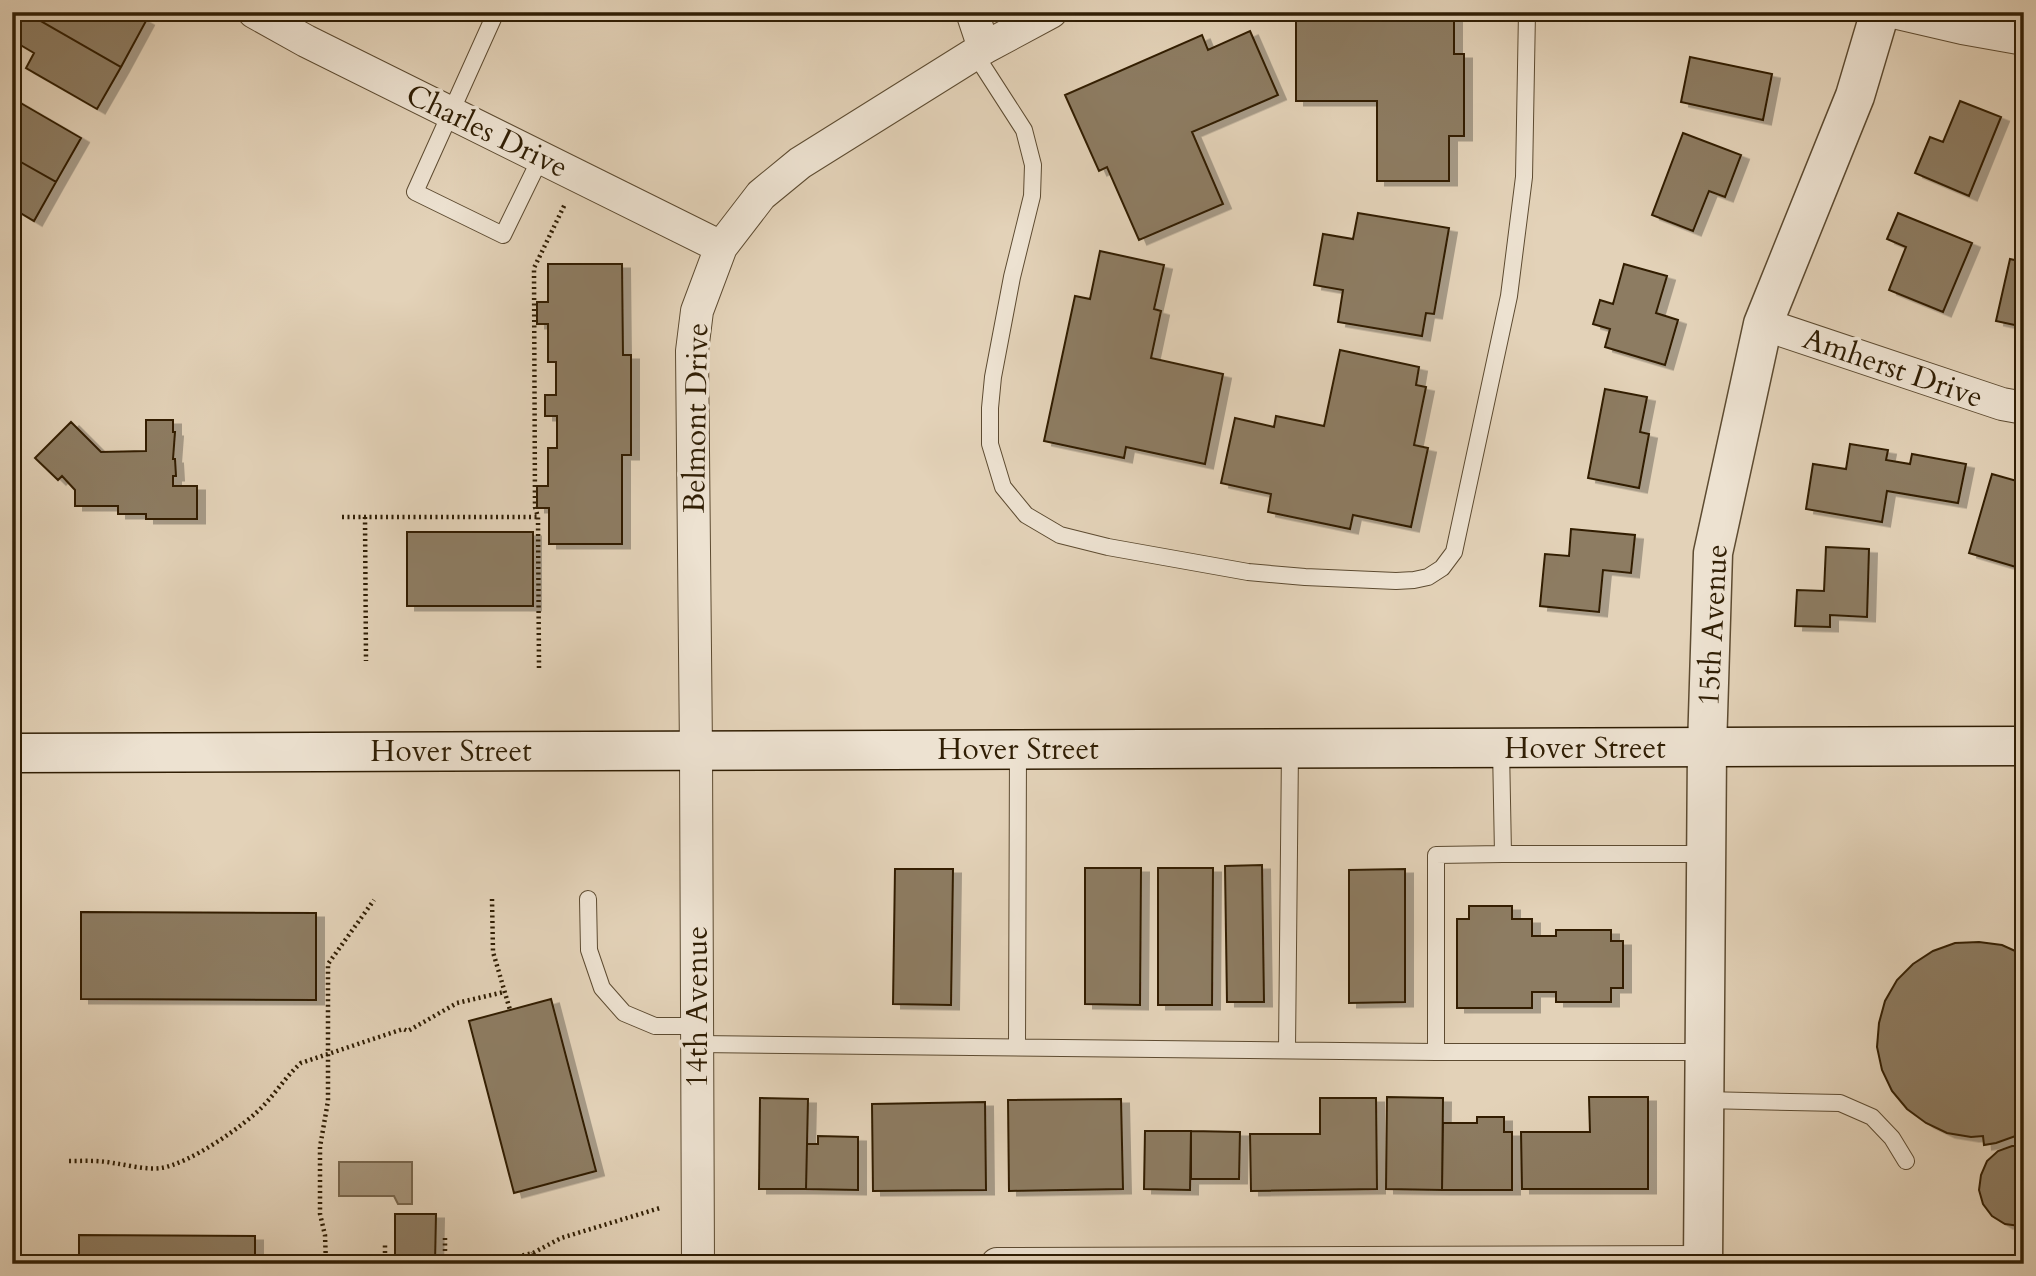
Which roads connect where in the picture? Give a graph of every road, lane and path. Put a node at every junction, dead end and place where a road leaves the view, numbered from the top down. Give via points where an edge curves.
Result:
1 (254, 12) edge
2 (496, 12) edge
3 (972, 12) edge
4 (1051, 12) edge
5 (1527, 12) edge
6 (1880, 12) edge
7 (1892, 12) edge
8 (2024, 39) edge
9 (980, 51) junction
10 (450, 113) junction
11 (541, 158) junction
12 (568, 197) dead end
13 (721, 247) junction
14 (1763, 324) junction
15 (2024, 408) edge
16 (342, 517) dead end
17 (365, 517) junction
18 (538, 517) junction
19 (366, 661) dead end
20 (539, 668) dead end
21 (2024, 746) edge
22 (1501, 748) junction
23 (1707, 748) junction
24 (1290, 749) junction
25 (1018, 750) junction
26 (696, 751) junction
27 (12, 753) edge
28 (1503, 854) junction
29 (1706, 855) junction
30 (589, 898) dead end
31 (492, 899) dead end
32 (374, 900) dead end
33 (504, 992) junction
34 (510, 1010) dead end
35 (697, 1035) junction
36 (1017, 1047) junction
37 (1287, 1049) junction
38 (1436, 1052) junction
39 (1704, 1052) junction
40 (328, 1053) junction
41 (1704, 1100) junction
42 (69, 1161) dead end
43 (1906, 1161) dead end
44 (660, 1208) dead end
45 (445, 1238) dead end
46 (385, 1242) dead end
47 (533, 1253) junction
48 (1703, 1263) edge
49 (326, 1264) edge
50 (384, 1264) edge
51 (445, 1264) edge
52 (485, 1264) edge
53 (529, 1264) edge
54 (698, 1264) edge
55 (997, 1264) edge

1 - 10 street, Charles Drive
2 - 10 lane
3 - 9 street
4 - 9 street, Belmont Drive
5 - 9 lane via 1524,177 1510,296 1454,552 1442,568 1414,580 1248,572 1096,544 1060,535 1026,515 1003,487 990,444 990,408 1012,277 1032,196 1033,165 1024,130
6 - 14 main road, 15th Avenue via 1855,96
7 - 8 street
9 - 13 street, Belmont Drive via 800,163 761,195
10 - 11 street, Charles Drive
10 - 11 lane via 415,192 503,235
11 - 13 street, Charles Drive
12 - 18 path via 534,268
13 - 26 street, Belmont Drive via 697,311 692,351
14 - 15 street, Amherst Drive
14 - 23 main road, 15th Avenue via 1713,553
16 - 17 path
17 - 18 path
17 - 19 path
18 - 20 path
21 - 23 main road, Hover Street
22 - 23 main road, Hover Street
22 - 24 main road, Hover Street
22 - 28 lane
23 - 29 main road, 15th Avenue
24 - 25 main road, Hover Street
24 - 37 lane
25 - 26 main road, Hover Street
25 - 36 lane
26 - 27 main road, Hover Street
26 - 35 street, 14th Avenue
28 - 29 lane
28 - 38 lane via 1436,855
29 - 39 main road, 15th Avenue
30 - 35 lane via 589,950 602,988 624,1013 655,1026
31 - 33 path via 493,952
32 - 40 path via 328,964
33 - 34 path
33 - 40 path via 457,1003 408,1031
35 - 36 lane
35 - 54 street, 14th Avenue
36 - 37 lane
37 - 38 lane
38 - 39 lane
39 - 41 main road, 15th Avenue
40 - 42 path via 291,1071 234,1132 174,1164 144,1168
40 - 49 path via 328,1101 320,1147
41 - 43 lane via 1840,1103 1872,1117
41 - 48 main road, 15th Avenue
44 - 47 path via 561,1238
45 - 51 path
46 - 50 path
47 - 52 path
47 - 53 path
48 - 55 street

